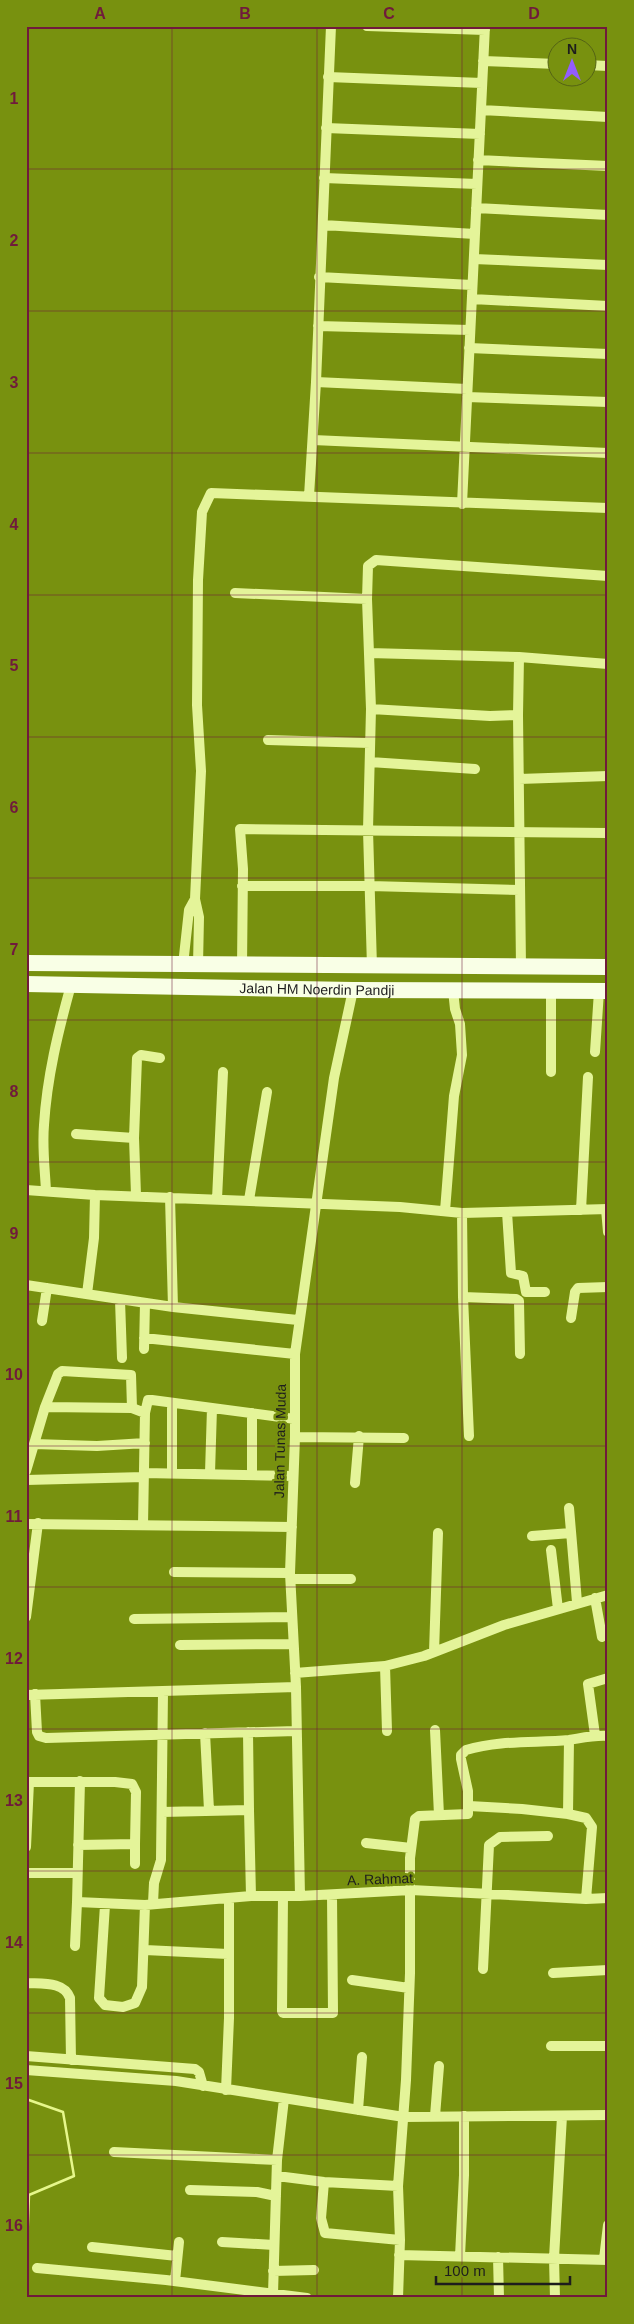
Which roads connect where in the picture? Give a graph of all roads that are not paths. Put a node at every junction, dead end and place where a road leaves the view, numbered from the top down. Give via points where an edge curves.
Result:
1 (330, 26) edge
2 (367, 26) edge
3 (485, 28) edge
4 (483, 61) junction
5 (546, 64) edge
6 (328, 77) junction
7 (482, 83) junction
8 (481, 110) junction
9 (608, 117) edge
10 (326, 128) junction
11 (480, 134) junction
12 (478, 160) junction
13 (608, 166) edge
14 (324, 178) junction
15 (477, 184) junction
16 (476, 208) junction
17 (608, 215) edge
18 (323, 225) junction
19 (475, 234) junction
20 (474, 258) junction
21 (608, 265) edge
22 (320, 277) junction
23 (472, 285) junction
24 (472, 299) junction
25 (608, 306) edge
26 (318, 326) junction
27 (470, 330) junction
28 (469, 348) junction
29 (608, 354) edge
30 (316, 382) junction
31 (467, 393) junction
32 (608, 402) edge
33 (314, 440) junction
34 (464, 445) junction
35 (608, 452) edge
36 (309, 496) junction
37 (462, 504) junction
38 (608, 508) edge
39 (608, 576) edge
40 (235, 593) dead end
41 (367, 599) junction
42 (369, 653) junction
43 (520, 657) junction
44 (608, 664) edge
45 (371, 709) junction
46 (518, 715) junction
47 (268, 740) dead end
48 (370, 743) junction
49 (370, 762) junction
50 (475, 769) dead end
51 (608, 776) edge
52 (519, 779) junction
53 (368, 830) junction
54 (520, 832) junction
55 (608, 833) edge
56 (242, 886) junction
57 (370, 886) junction
58 (520, 890) junction
59 (195, 899) junction
60 (26, 962) edge
61 (191, 965) junction
62 (242, 966) junction
63 (372, 967) junction
64 (521, 967) junction
65 (608, 967) edge
66 (26, 984) edge
67 (72, 985) junction
68 (353, 990) junction
69 (453, 990) junction
70 (551, 991) junction
71 (604, 991) edge
72 (595, 1052) dead end
73 (160, 1058) dead end
74 (223, 1072) dead end
75 (551, 1072) dead end
76 (588, 1077) dead end
77 (267, 1092) dead end
78 (76, 1134) dead end
79 (134, 1138) junction
80 (26, 1190) edge
81 (46, 1191) junction
82 (95, 1195) junction
83 (136, 1195) junction
84 (170, 1197) junction
85 (218, 1199) junction
86 (249, 1200) junction
87 (317, 1202) junction
88 (581, 1210) junction
89 (607, 1210) edge
90 (445, 1211) junction
91 (507, 1212) junction
92 (462, 1213) junction
93 (608, 1232) edge
94 (26, 1285) edge
95 (608, 1286) edge
96 (47, 1288) junction
97 (545, 1292) dead end
98 (87, 1294) junction
99 (463, 1297) junction
100 (120, 1300) junction
101 (146, 1303) junction
102 (173, 1307) junction
103 (571, 1318) dead end
104 (298, 1320) junction
105 (42, 1321) dead end
106 (295, 1354) junction
107 (520, 1354) dead end
108 (122, 1358) dead end
109 (172, 1403) junction
110 (46, 1407) junction
111 (132, 1408) junction
112 (212, 1408) junction
113 (145, 1413) junction
114 (252, 1413) junction
115 (295, 1419) junction
116 (359, 1436) junction
117 (469, 1436) dead end
118 (295, 1437) junction
119 (404, 1438) dead end
120 (145, 1443) junction
121 (34, 1444) junction
122 (26, 1470) edge
123 (172, 1473) junction
124 (210, 1473) junction
125 (252, 1474) junction
126 (144, 1475) junction
127 (293, 1476) junction
128 (26, 1480) edge
129 (355, 1483) dead end
130 (569, 1508) dead end
131 (38, 1523) junction
132 (26, 1524) edge
133 (143, 1525) junction
134 (292, 1527) junction
135 (438, 1533) dead end
136 (571, 1533) junction
137 (532, 1536) dead end
138 (551, 1550) dead end
139 (174, 1572) dead end
140 (290, 1576) junction
141 (350, 1579) dead end
142 (608, 1595) edge
143 (595, 1598) junction
144 (577, 1602) junction
145 (558, 1609) junction
146 (26, 1617) edge
147 (292, 1617) junction
148 (134, 1618) dead end
149 (602, 1637) dead end
150 (292, 1644) junction
151 (180, 1646) dead end
152 (434, 1652) junction
153 (385, 1666) junction
154 (295, 1673) junction
155 (608, 1678) edge
156 (296, 1688) junction
157 (163, 1692) junction
158 (31, 1695) edge
159 (435, 1730) dead end
160 (296, 1731) junction
161 (388, 1731) dead end
162 (248, 1732) junction
163 (205, 1733) junction
164 (163, 1734) junction
165 (595, 1735) junction
166 (608, 1736) edge
167 (569, 1740) junction
168 (80, 1781) junction
169 (28, 1782) edge
170 (469, 1806) junction
171 (210, 1810) junction
172 (250, 1810) junction
173 (162, 1812) junction
174 (568, 1814) junction
175 (439, 1815) junction
176 (548, 1836) dead end
177 (366, 1843) dead end
178 (135, 1844) junction
179 (78, 1845) junction
180 (26, 1847) edge
181 (411, 1848) junction
182 (135, 1864) dead end
183 (26, 1873) edge
184 (77, 1873) junction
185 (411, 1890) junction
186 (332, 1895) junction
187 (487, 1895) junction
188 (251, 1896) junction
189 (283, 1896) junction
190 (300, 1896) junction
191 (608, 1898) edge
192 (228, 1899) junction
193 (586, 1899) junction
194 (76, 1902) junction
195 (105, 1904) junction
196 (149, 1904) junction
197 (75, 1946) dead end
198 (145, 1950) junction
199 (228, 1954) junction
200 (483, 1970) dead end
201 (608, 1970) edge
202 (553, 1973) dead end
203 (352, 1980) dead end
204 (26, 1983) edge
205 (409, 1988) junction
206 (551, 2046) dead end
207 (608, 2046) edge
208 (26, 2056) edge
209 (362, 2057) dead end
210 (72, 2060) junction
211 (439, 2066) dead end
212 (26, 2070) edge
213 (203, 2086) junction
214 (226, 2090) junction
215 (284, 2099) junction
216 (358, 2110) junction
217 (608, 2115) edge
218 (435, 2116) junction
219 (464, 2116) junction
220 (562, 2116) junction
221 (404, 2117) junction
222 (114, 2152) dead end
223 (277, 2160) junction
224 (277, 2176) junction
225 (324, 2182) junction
226 (398, 2186) junction
227 (190, 2190) dead end
228 (276, 2196) junction
229 (608, 2225) edge
230 (400, 2240) junction
231 (179, 2242) dead end
232 (222, 2242) dead end
233 (274, 2245) junction
234 (92, 2247) dead end
235 (399, 2255) junction
236 (177, 2256) junction
237 (460, 2256) junction
238 (498, 2257) junction
239 (554, 2258) junction
240 (606, 2260) edge
241 (37, 2268) dead end
242 (314, 2270) dead end
243 (273, 2271) junction
244 (175, 2281) junction
245 (241, 2294) edge
246 (273, 2294) junction
247 (307, 2298) edge
248 (398, 2298) edge
249 (499, 2298) edge
250 (555, 2298) edge

1 - 6 street
2 - 3 street
3 - 4 street
4 - 5 street
4 - 7 street
6 - 7 street
6 - 10 street
7 - 8 street
8 - 9 street
8 - 11 street
10 - 11 street
10 - 14 street
11 - 12 street
12 - 13 street
12 - 15 street
14 - 15 street
14 - 18 street
15 - 16 street
16 - 17 street
16 - 19 street
18 - 19 street
18 - 22 street
19 - 20 street
20 - 21 street
20 - 23 street
22 - 23 street
22 - 26 street
23 - 24 street
24 - 25 street
24 - 27 street
26 - 27 street
26 - 30 street
27 - 28 street
28 - 29 street
28 - 31 street
30 - 31 street
30 - 33 street
31 - 32 street
31 - 34 street
33 - 34 street
33 - 36 street
34 - 35 street
34 - 37 street
36 - 37 street
36 - 59 street via 215,492 211,493 202,512 196,705 201,771
37 - 38 street
39 - 41 street via 376,560 368,566
40 - 41 street
41 - 42 street
42 - 43 street
42 - 45 street
43 - 44 street
43 - 46 street
45 - 46 street
45 - 48 street
46 - 52 street
47 - 48 street
48 - 49 street
49 - 50 street
49 - 53 street
51 - 52 street
52 - 54 street
53 - 54 street
53 - 56 street via 240,829
53 - 57 street
54 - 55 street
54 - 58 street
56 - 57 street
56 - 62 street
57 - 58 street
57 - 63 street
58 - 64 street
59 - 61 street via 199,917
59 - 61 street via 189,910
60 - 61 main road, Jalan HM Noerdin Pandji
61 - 62 main road, Jalan HM Noerdin Pandji
62 - 63 main road, Jalan HM Noerdin Pandji
63 - 64 main road, Jalan HM Noerdin Pandji
64 - 65 main road, Jalan HM Noerdin Pandji
66 - 67 main road, Jalan HM Noerdin Pandji
67 - 68 main road, Jalan HM Noerdin Pandji
67 - 81 street via 50,1070 43,1127
68 - 69 main road, Jalan HM Noerdin Pandji
68 - 87 street, Jalan Tunas Muda via 334,1078
69 - 70 main road, Jalan HM Noerdin Pandji
69 - 90 street via 462,1055 454,1096
70 - 71 main road, Jalan HM Noerdin Pandji
70 - 75 street
71 - 72 street
73 - 79 street via 141,1055 137,1058
74 - 85 street
76 - 88 street
77 - 86 street
78 - 79 street
79 - 83 street
80 - 81 street
81 - 82 street
82 - 83 street
82 - 98 street
83 - 84 street
84 - 85 street
84 - 102 street
85 - 86 street
86 - 87 street
87 - 90 street
87 - 104 street, Jalan Tunas Muda
88 - 89 street
88 - 91 street
89 - 93 street
90 - 92 street
91 - 92 street
91 - 97 street via 511,1272 523,1276 526,1292
92 - 99 street
94 - 96 street
95 - 103 street via 578,1288 574,1292
96 - 98 street
96 - 105 street
98 - 100 street
99 - 107 street via 519,1301
99 - 117 street
100 - 101 street
100 - 108 street
101 - 102 street
101 - 106 street via 144,1343
102 - 104 street
104 - 106 street, Jalan Tunas Muda
106 - 115 street, Jalan Tunas Muda
109 - 112 street
109 - 113 street via 148,1400
109 - 123 street
110 - 111 street
110 - 111 street via 62,1371 131,1375
110 - 121 street
111 - 113 street
112 - 114 street
112 - 124 street
113 - 120 street
114 - 115 street
114 - 125 street
115 - 118 street, Jalan Tunas Muda
116 - 118 street
116 - 119 street
116 - 129 street
118 - 127 street, Jalan Tunas Muda
120 - 121 street via 97,1446
120 - 126 street
121 - 122 street
123 - 124 street
123 - 126 street
124 - 125 street
125 - 127 street
126 - 128 street
126 - 133 street
127 - 134 street, Jalan Tunas Muda
130 - 136 street
131 - 132 street
131 - 133 street
131 - 146 street
133 - 134 street
134 - 140 street, Jalan Tunas Muda
135 - 152 street
136 - 137 street
136 - 144 street
138 - 145 street
139 - 140 street
140 - 141 street
140 - 147 street, Jalan Tunas Muda
142 - 143 street
143 - 144 street
143 - 149 street
144 - 145 street
145 - 152 street via 504,1625
147 - 148 street
147 - 150 street, Jalan Tunas Muda
150 - 151 street
150 - 154 street, Jalan Tunas Muda
152 - 153 street
153 - 154 street
153 - 161 street
154 - 156 street, Jalan Tunas Muda
155 - 165 street via 588,1684
156 - 157 street
156 - 160 street, Jalan Tunas Muda
157 - 158 street
157 - 164 street
158 - 164 street via 37,1732 41,1737
159 - 175 street
160 - 162 street
160 - 190 street, Jalan Tunas Muda
162 - 163 street
162 - 172 street
163 - 164 street
163 - 171 street
164 - 173 street
165 - 166 street
165 - 167 street
167 - 170 street via 466,1750 461,1759
167 - 174 street
168 - 169 street
168 - 178 street via 132,1784 136,1792
168 - 179 street
169 - 180 street
170 - 174 street
170 - 175 street via 465,1815
171 - 172 street
171 - 173 street
172 - 188 street
173 - 196 street via 161,1860
174 - 193 street via 586,1818 592,1827
175 - 181 street via 416,1819
176 - 187 street via 494,1839 489,1845
177 - 181 street
178 - 179 street
178 - 182 street
179 - 184 street
181 - 185 street
183 - 184 street
184 - 194 street
185 - 186 street, A. Rahmat
185 - 187 street, A. Rahmat
185 - 205 street
186 - 189 street via 333,2013 293,2014 282,2011
186 - 190 street, A. Rahmat
187 - 193 street, A. Rahmat
187 - 200 street
188 - 189 street, A. Rahmat
188 - 192 street, A. Rahmat
189 - 190 street, A. Rahmat
191 - 193 street, A. Rahmat
192 - 196 street, A. Rahmat
192 - 199 street
194 - 195 street, A. Rahmat
194 - 197 street
195 - 196 street, A. Rahmat
195 - 198 street via 101,2002 123,2007 135,2003 142,1987
196 - 198 street
198 - 199 street
199 - 214 street
201 - 202 street
203 - 205 street
204 - 210 street via 58,1986 68,1992
205 - 221 street
206 - 207 street
208 - 210 street
209 - 216 street
210 - 213 street via 195,2069
211 - 218 street
212 - 213 street via 176,2081
213 - 214 street
214 - 215 street
215 - 216 street
215 - 223 street
216 - 221 street
217 - 220 street
218 - 219 street
218 - 221 street
219 - 220 street
219 - 237 street
220 - 239 street
221 - 226 street
222 - 223 street
223 - 224 street
224 - 225 street
224 - 228 street
225 - 226 street
225 - 230 street via 321,2218 325,2233
226 - 230 street
227 - 228 street via 257,2192
228 - 233 street
229 - 240 street
230 - 235 street
231 - 236 street
232 - 233 street
233 - 243 street
234 - 236 street
235 - 237 street
235 - 248 street
236 - 244 street
237 - 238 street
238 - 239 street
238 - 249 street
239 - 240 street
239 - 250 street
241 - 244 street
242 - 243 street
243 - 246 street
244 - 245 street
245 - 246 street
246 - 247 street

